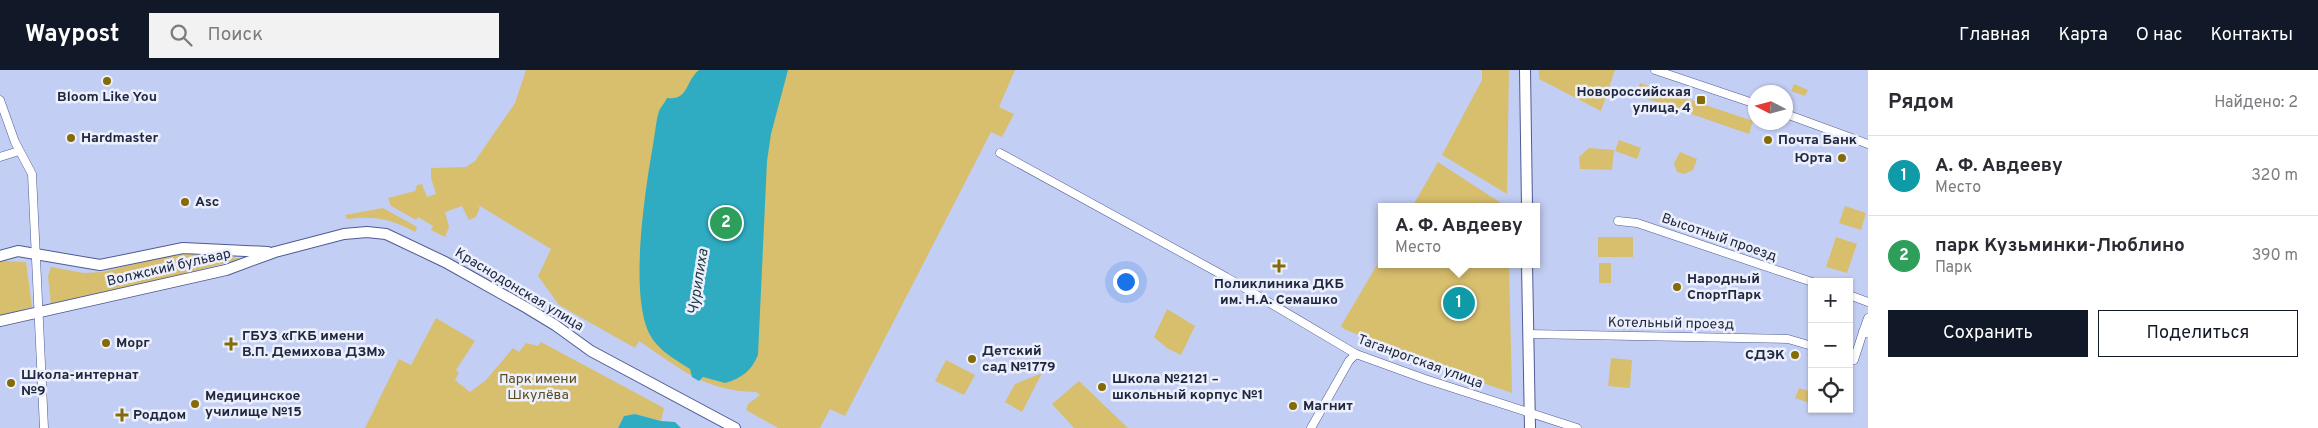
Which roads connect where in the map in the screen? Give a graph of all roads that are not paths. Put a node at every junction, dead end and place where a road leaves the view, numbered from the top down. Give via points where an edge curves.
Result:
1 (1525, 70) edge
2 (1655, 70) edge
3 (0, 100) edge
4 (1748, 101) edge
5 (1793, 117) edge
6 (1868, 144) edge
7 (19, 151) junction
8 (1000, 153) dead end
9 (0, 157) edge
10 (1527, 203) edge
11 (1618, 222) dead end
12 (275, 252) junction
13 (36, 254) junction
14 (0, 256) edge
15 (1528, 268) edge
16 (1808, 281) edge
17 (1853, 296) edge
18 (1868, 302) edge
19 (40, 311) junction
20 (1868, 318) edge
21 (0, 322) edge
22 (1866, 333) edge
23 (1528, 334) junction
24 (1808, 345) edge
25 (1356, 354) junction
26 (1853, 360) edge
27 (1529, 412) junction
28 (44, 428) edge
29 (735, 428) edge
30 (1311, 428) edge
31 (1530, 428) edge
32 (1577, 428) edge

1 - 10 main road
2 - 4 street
3 - 7 street
5 - 6 street
7 - 9 street
7 - 13 street via 32,174
8 - 25 street, Таганрогская улица
11 - 16 street, Высотный проезд via 1637,223
12 - 13 main road, Волжский бульвар via 182,248 100,265
12 - 19 main road, Волжский бульвар via 226,270
12 - 29 main road, Краснодонская улица via 350,233 394,236 555,324 591,351
13 - 14 main road, Волжский бульвар via 18,251
13 - 19 street
15 - 23 main road
17 - 18 street
19 - 21 main road, Волжский бульвар
19 - 28 street
20 - 22 street
22 - 26 street
23 - 24 street, Котельный проезд via 1788,339
23 - 27 main road
25 - 27 street, Таганрогская улица
25 - 30 street
27 - 31 main road
27 - 32 street, Таганрогская улица

